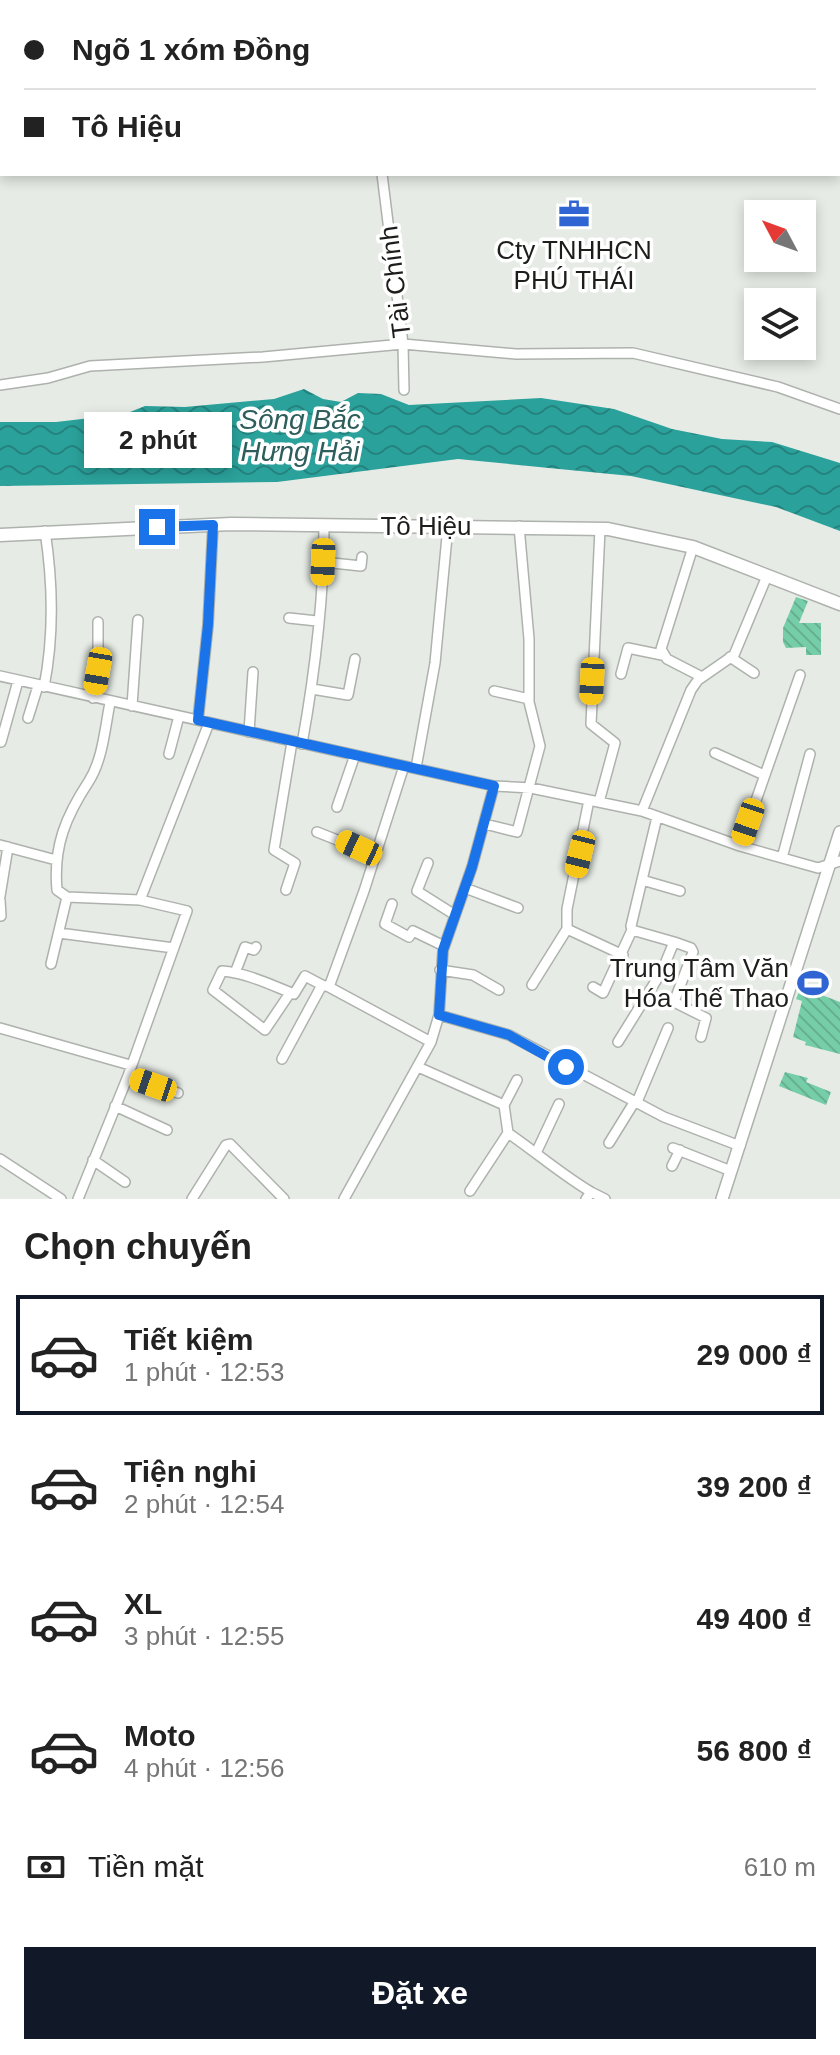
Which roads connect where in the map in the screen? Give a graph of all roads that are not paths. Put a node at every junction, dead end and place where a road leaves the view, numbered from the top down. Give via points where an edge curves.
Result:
1 (382, 176) edge
2 (403, 344) junction
3 (0, 385) edge
4 (404, 390) dead end
5 (840, 409) edge
6 (213, 525) junction
7 (324, 525) junction
8 (448, 526) junction
9 (519, 526) junction
10 (600, 529) junction
11 (45, 531) junction
12 (0, 535) edge
13 (693, 547) junction
14 (362, 557) dead end
15 (323, 562) junction
16 (767, 576) junction
17 (840, 604) edge
18 (289, 618) dead end
19 (138, 620) dead end
20 (317, 621) junction
21 (98, 622) dead end
22 (662, 655) junction
23 (730, 657) junction
24 (355, 659) dead end
25 (253, 672) dead end
26 (754, 673) dead end
27 (621, 674) dead end
28 (800, 675) dead end
29 (0, 676) edge
30 (702, 677) junction
31 (18, 681) junction
32 (41, 686) junction
33 (312, 689) junction
34 (494, 691) dead end
35 (93, 698) junction
36 (529, 699) junction
37 (110, 703) junction
38 (132, 706) junction
39 (179, 716) junction
40 (28, 718) dead end
41 (203, 721) junction
42 (249, 732) junction
43 (1, 742) edge
44 (297, 743) junction
45 (715, 753) dead end
46 (169, 754) dead end
47 (810, 754) dead end
48 (355, 755) junction
49 (404, 766) junction
50 (416, 768) junction
51 (764, 775) junction
52 (494, 786) junction
53 (531, 788) junction
54 (594, 801) junction
55 (337, 807) dead end
56 (642, 811) junction
57 (657, 817) junction
58 (485, 824) junction
59 (317, 832) dead end
60 (840, 832) edge
61 (4, 846) edge
62 (740, 846) junction
63 (375, 855) junction
64 (782, 858) junction
65 (56, 860) junction
66 (428, 863) dead end
67 (834, 863) edge
68 (642, 880) junction
69 (465, 888) junction
70 (286, 890) dead end
71 (680, 891) dead end
72 (67, 897) junction
73 (0, 898) edge
74 (140, 900) junction
75 (392, 904) dead end
76 (518, 908) dead end
77 (455, 915) junction
78 (1, 916) edge
79 (567, 929) junction
80 (632, 930) junction
81 (59, 933) junction
82 (674, 942) junction
83 (444, 946) junction
84 (256, 947) dead end
85 (174, 948) junction
86 (623, 955) junction
87 (51, 964) dead end
88 (440, 970) junction
89 (235, 973) junction
90 (532, 985) dead end
91 (325, 986) junction
92 (593, 987) dead end
93 (499, 990) dead end
94 (290, 993) junction
95 (439, 1015) junction
96 (0, 1028) edge
97 (668, 1028) dead end
98 (701, 1037) dead end
99 (431, 1042) junction
100 (618, 1042) dead end
101 (282, 1059) dead end
102 (130, 1065) junction
103 (418, 1067) junction
104 (128, 1076) junction
105 (517, 1080) dead end
106 (178, 1093) dead end
107 (636, 1102) junction
108 (559, 1104) dead end
109 (504, 1105) junction
110 (115, 1106) junction
111 (167, 1130) dead end
112 (508, 1133) junction
113 (609, 1143) dead end
114 (740, 1146) junction
115 (536, 1153) junction
116 (0, 1159) edge
117 (93, 1160) junction
118 (672, 1166) dead end
119 (731, 1171) junction
120 (125, 1182) dead end
121 (470, 1191) dead end
122 (588, 1196) edge
123 (61, 1199) edge
124 (78, 1199) edge
125 (192, 1199) edge
126 (284, 1199) edge
127 (344, 1199) edge
128 (605, 1199) edge
129 (722, 1199) edge

1 - 2 street, Tài Chính
2 - 3 street via 90,366
2 - 4 street, Tài Chính
2 - 5 street via 516,354 633,353 778,387
6 - 7 main road, Tô Hiệu
6 - 11 main road, Tô Hiệu
6 - 41 street
7 - 8 main road, Tô Hiệu
7 - 15 street
8 - 9 main road, Tô Hiệu
8 - 50 street via 435,663
9 - 10 main road, Tô Hiệu
9 - 36 street
10 - 13 main road, Tô Hiệu
10 - 54 street via 591,724 615,743
11 - 12 main road, Tô Hiệu
11 - 32 street via 50,656
13 - 16 main road, Tô Hiệu
13 - 22 street
14 - 15 street via 361,566
15 - 20 street
16 - 17 main road, Tô Hiệu
16 - 23 street
18 - 20 street
19 - 38 street
20 - 33 street
21 - 35 street
22 - 27 street via 628,648
22 - 30 street
23 - 26 street
23 - 30 street
24 - 33 street via 348,695
25 - 42 street
28 - 51 street
29 - 31 street
30 - 56 street via 686,702
31 - 32 street
31 - 43 street
32 - 35 street
32 - 40 street
33 - 44 street
34 - 36 street
35 - 37 street
36 - 53 street via 540,746
37 - 38 street
37 - 65 street via 100,750 59,834
38 - 39 street
39 - 41 street
39 - 46 street
41 - 42 street
41 - 74 street via 183,796
42 - 44 street
44 - 48 street
44 - 70 street via 274,850 295,863
45 - 51 street
47 - 64 street
48 - 49 street
48 - 55 street
49 - 50 street
49 - 63 street
50 - 52 street
51 - 62 street
52 - 53 street
52 - 58 street
53 - 54 street
53 - 58 street via 517,832
54 - 56 street
54 - 79 street via 567,909
56 - 57 street
57 - 62 street
57 - 68 street
58 - 69 street
59 - 63 street
60 - 67 street
61 - 65 street
61 - 73 street
62 - 64 street
63 - 91 street
64 - 67 street via 818,868
65 - 72 street via 57,890
66 - 77 street via 417,891
67 - 114 street
68 - 71 street
68 - 80 street
69 - 76 street
69 - 77 street
72 - 74 street
72 - 81 street
73 - 78 street
74 - 85 street via 187,911
75 - 83 street via 385,924
77 - 83 street
79 - 86 street
79 - 90 street
80 - 82 street
80 - 86 street
81 - 85 street
81 - 87 street
82 - 98 street via 693,952 674,1002 706,1018
82 - 100 street
83 - 88 street
84 - 89 street via 245,947
85 - 102 street
86 - 92 street via 603,993
88 - 93 street via 473,975
88 - 95 street
89 - 94 street
89 - 94 street via 222,971 213,990 265,1030
91 - 94 street via 305,976
91 - 99 street
91 - 101 street
95 - 99 street
95 - 107 street via 509,1035
96 - 102 street
97 - 107 street
99 - 103 street
102 - 104 street
103 - 109 street
103 - 127 street
104 - 106 street
104 - 110 street
105 - 109 street
107 - 113 street
107 - 114 street
108 - 115 street
109 - 112 street
110 - 111 street
110 - 117 street
112 - 115 street
112 - 121 street
114 - 119 street
115 - 122 street
116 - 123 street
117 - 120 street
117 - 124 street
118 - 119 street via 676,1149
119 - 129 street
122 - 128 street
125 - 126 street via 230,1144

